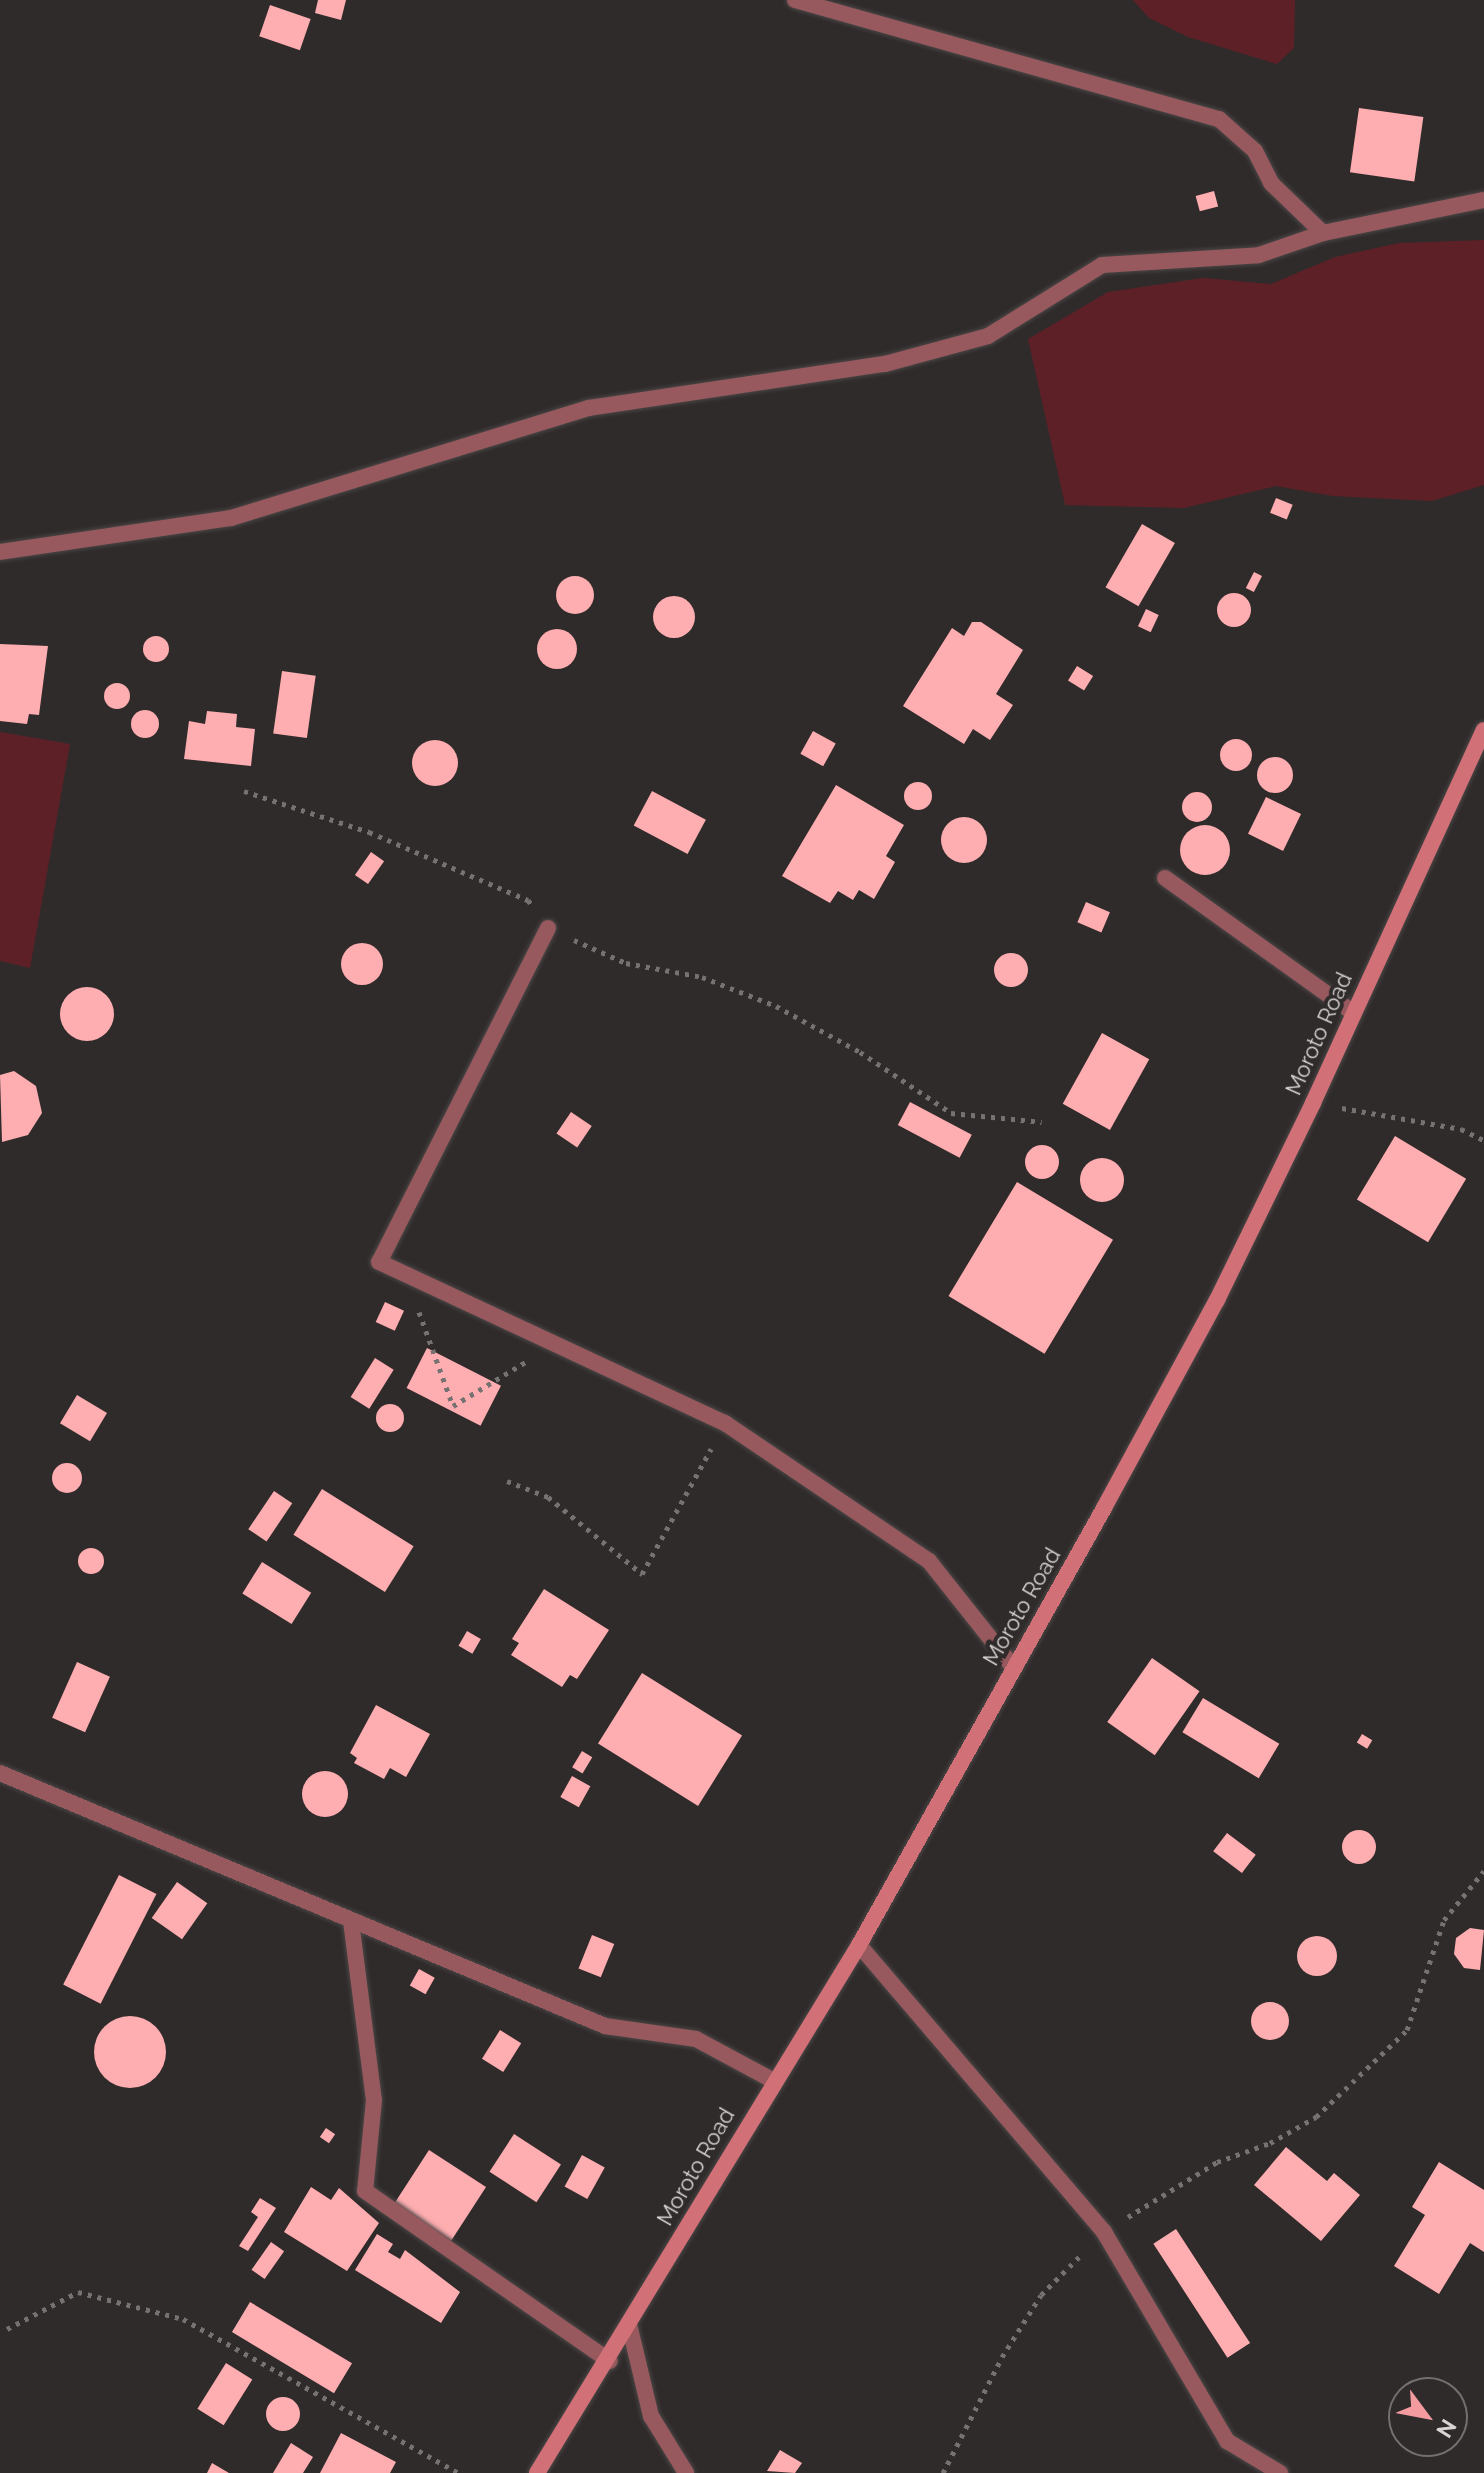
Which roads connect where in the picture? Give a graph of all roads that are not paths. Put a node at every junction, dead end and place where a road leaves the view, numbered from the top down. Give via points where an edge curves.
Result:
1 (795, 0) edge
2 (1484, 200) edge
3 (1323, 233) junction
4 (0, 552) edge
5 (1484, 730) edge
6 (1165, 878) dead end
7 (548, 928) road end
8 (1352, 1012) junction
9 (1013, 1667) junction
10 (0, 1773) edge
11 (351, 1921) junction
12 (859, 1945) junction
13 (772, 2080) junction
14 (629, 2324) junction
15 (610, 2361) junction
16 (537, 2473) edge
17 (686, 2473) edge
18 (1280, 2473) edge

1 - 3 street via 1219,119 1255,151 1271,183
2 - 3 street
3 - 4 street via 1259,255 1102,265 988,336 885,364 589,408 231,518
5 - 8 main road, Moroto Road
6 - 8 street
7 - 9 street via 379,1262 725,1423 929,1561
8 - 9 main road, Moroto Road via 1217,1300
9 - 12 main road, Moroto Road
10 - 11 street
11 - 13 street via 605,2026 696,2039
11 - 15 street via 374,2100 365,2191
12 - 13 main road, Moroto Road
12 - 18 street via 1104,2232 1227,2441
13 - 14 main road, Moroto Road
14 - 15 main road, Moroto Road
14 - 17 street via 651,2416
15 - 16 main road, Moroto Road

